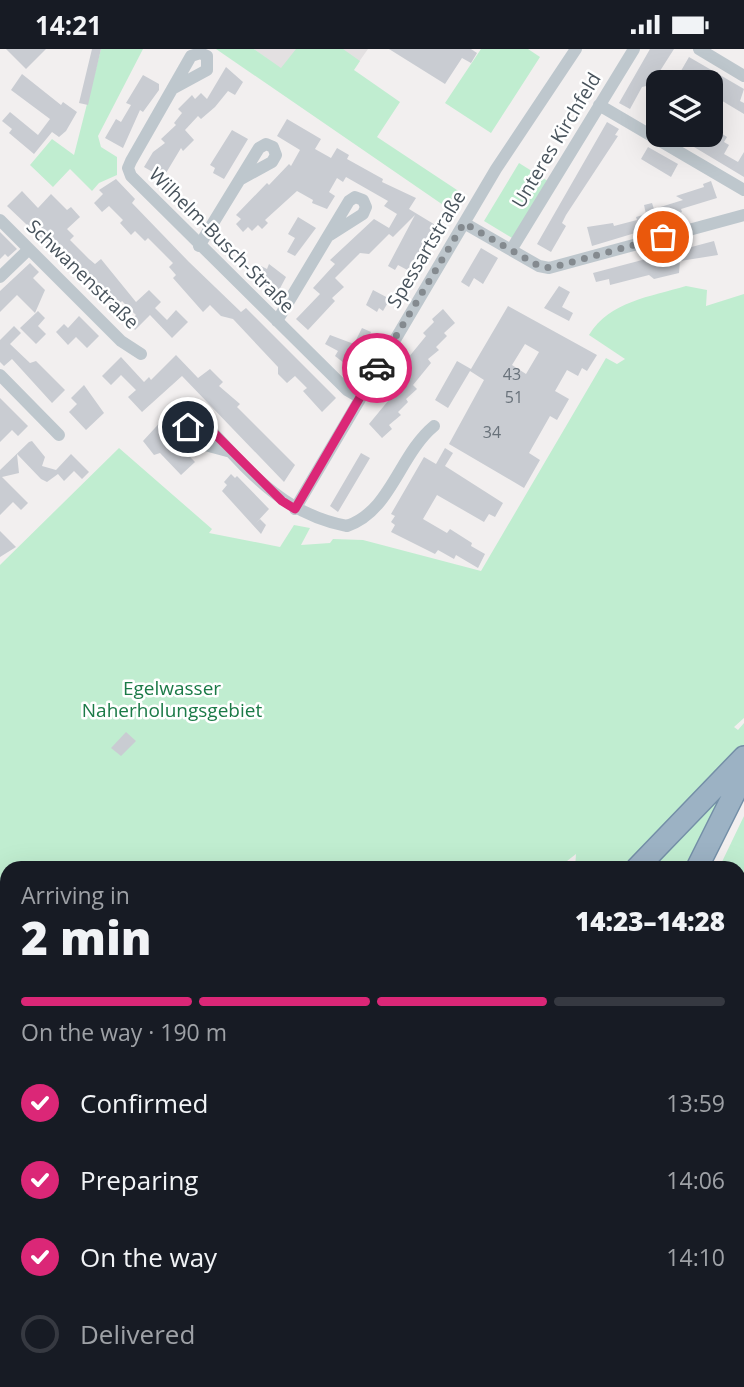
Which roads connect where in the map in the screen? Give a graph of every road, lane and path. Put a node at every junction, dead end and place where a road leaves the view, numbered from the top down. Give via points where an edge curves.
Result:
1 (576, 49) edge
2 (634, 49) edge
3 (699, 49) edge
4 (744, 76) edge
5 (173, 89) dead end
6 (599, 105) junction
7 (241, 179) dead end
8 (744, 190) edge
9 (744, 215) edge
10 (0, 220) edge
11 (464, 223) junction
12 (330, 235) dead end
13 (199, 246) junction
14 (29, 249) junction
15 (511, 250) junction
16 (0, 277) edge
17 (277, 321) junction
18 (141, 354) dead end
19 (0, 375) edge
20 (359, 397) junction
21 (434, 426) dead end
22 (59, 435) dead end
23 (231, 451) dead end
24 (295, 509) junction
25 (744, 757) edge
26 (744, 774) edge
27 (744, 803) edge
28 (644, 861) edge
29 (700, 861) edge
30 (715, 861) edge

1 - 11 street, Spessartstraße
2 - 6 street, Unteres Kirchfeld
3 - 4 street
5 - 13 street, Wilhelm-Busch-Straße via 128,168
6 - 8 street
6 - 15 street, Unteres Kirchfeld
7 - 13 street
9 - 15 street via 556,268 539,266
10 - 14 street, Schwanenstraße
11 - 15 street
11 - 20 street, Spessartstraße
12 - 17 street
13 - 17 street, Wilhelm-Busch-Straße
14 - 16 street
14 - 18 street, Schwanenstraße via 121,341
17 - 20 street, Wilhelm-Busch-Straße
19 - 22 street
20 - 24 street, Spessartstraße
21 - 24 street via 418,439 374,512 362,521 347,527
23 - 24 street
25 - 28 highway
26 - 29 highway
27 - 30 highway

